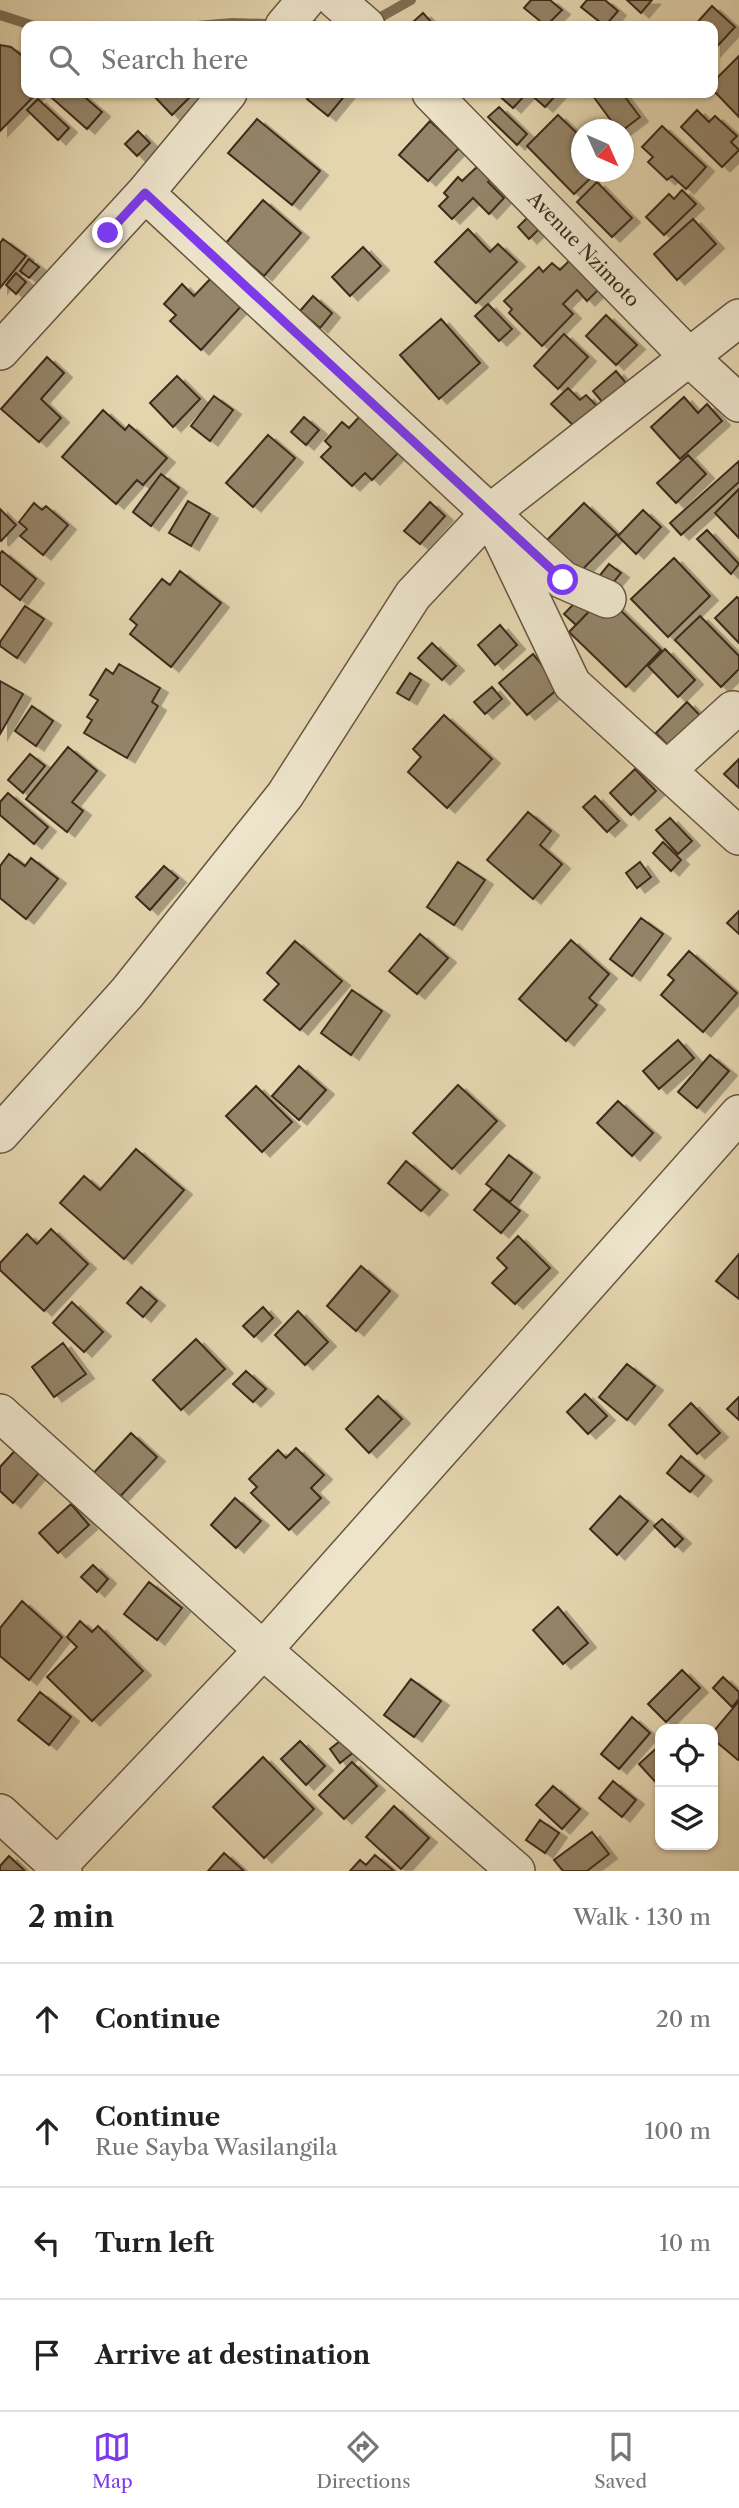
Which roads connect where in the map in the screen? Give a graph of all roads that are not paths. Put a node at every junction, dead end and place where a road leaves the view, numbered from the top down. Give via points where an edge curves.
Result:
1 (306, 0) edge
2 (288, 21) edge
3 (224, 98) edge
4 (436, 98) edge
5 (145, 193) junction
6 (739, 318) edge
7 (0, 351) edge
8 (690, 358) junction
9 (739, 403) edge
10 (490, 513) junction
11 (607, 599) dead end
12 (733, 709) dead end
13 (667, 770) junction
14 (739, 836) edge
15 (739, 1114) edge
16 (0, 1134) edge
17 (0, 1413) edge
18 (263, 1650) junction
19 (0, 1813) edge
20 (61, 1869) edge
21 (516, 1871) edge

1 - 2 street
3 - 5 street
4 - 8 street, Avenue Nzimoto
5 - 7 street
5 - 10 street
6 - 8 street
8 - 9 street, Avenue Nzimoto
8 - 10 street
10 - 11 street via 563,580
10 - 13 street via 572,684
10 - 16 street via 413,595 285,796 127,993
12 - 13 street
13 - 14 street
15 - 18 street
17 - 18 street
18 - 20 street
18 - 21 street
19 - 20 street

